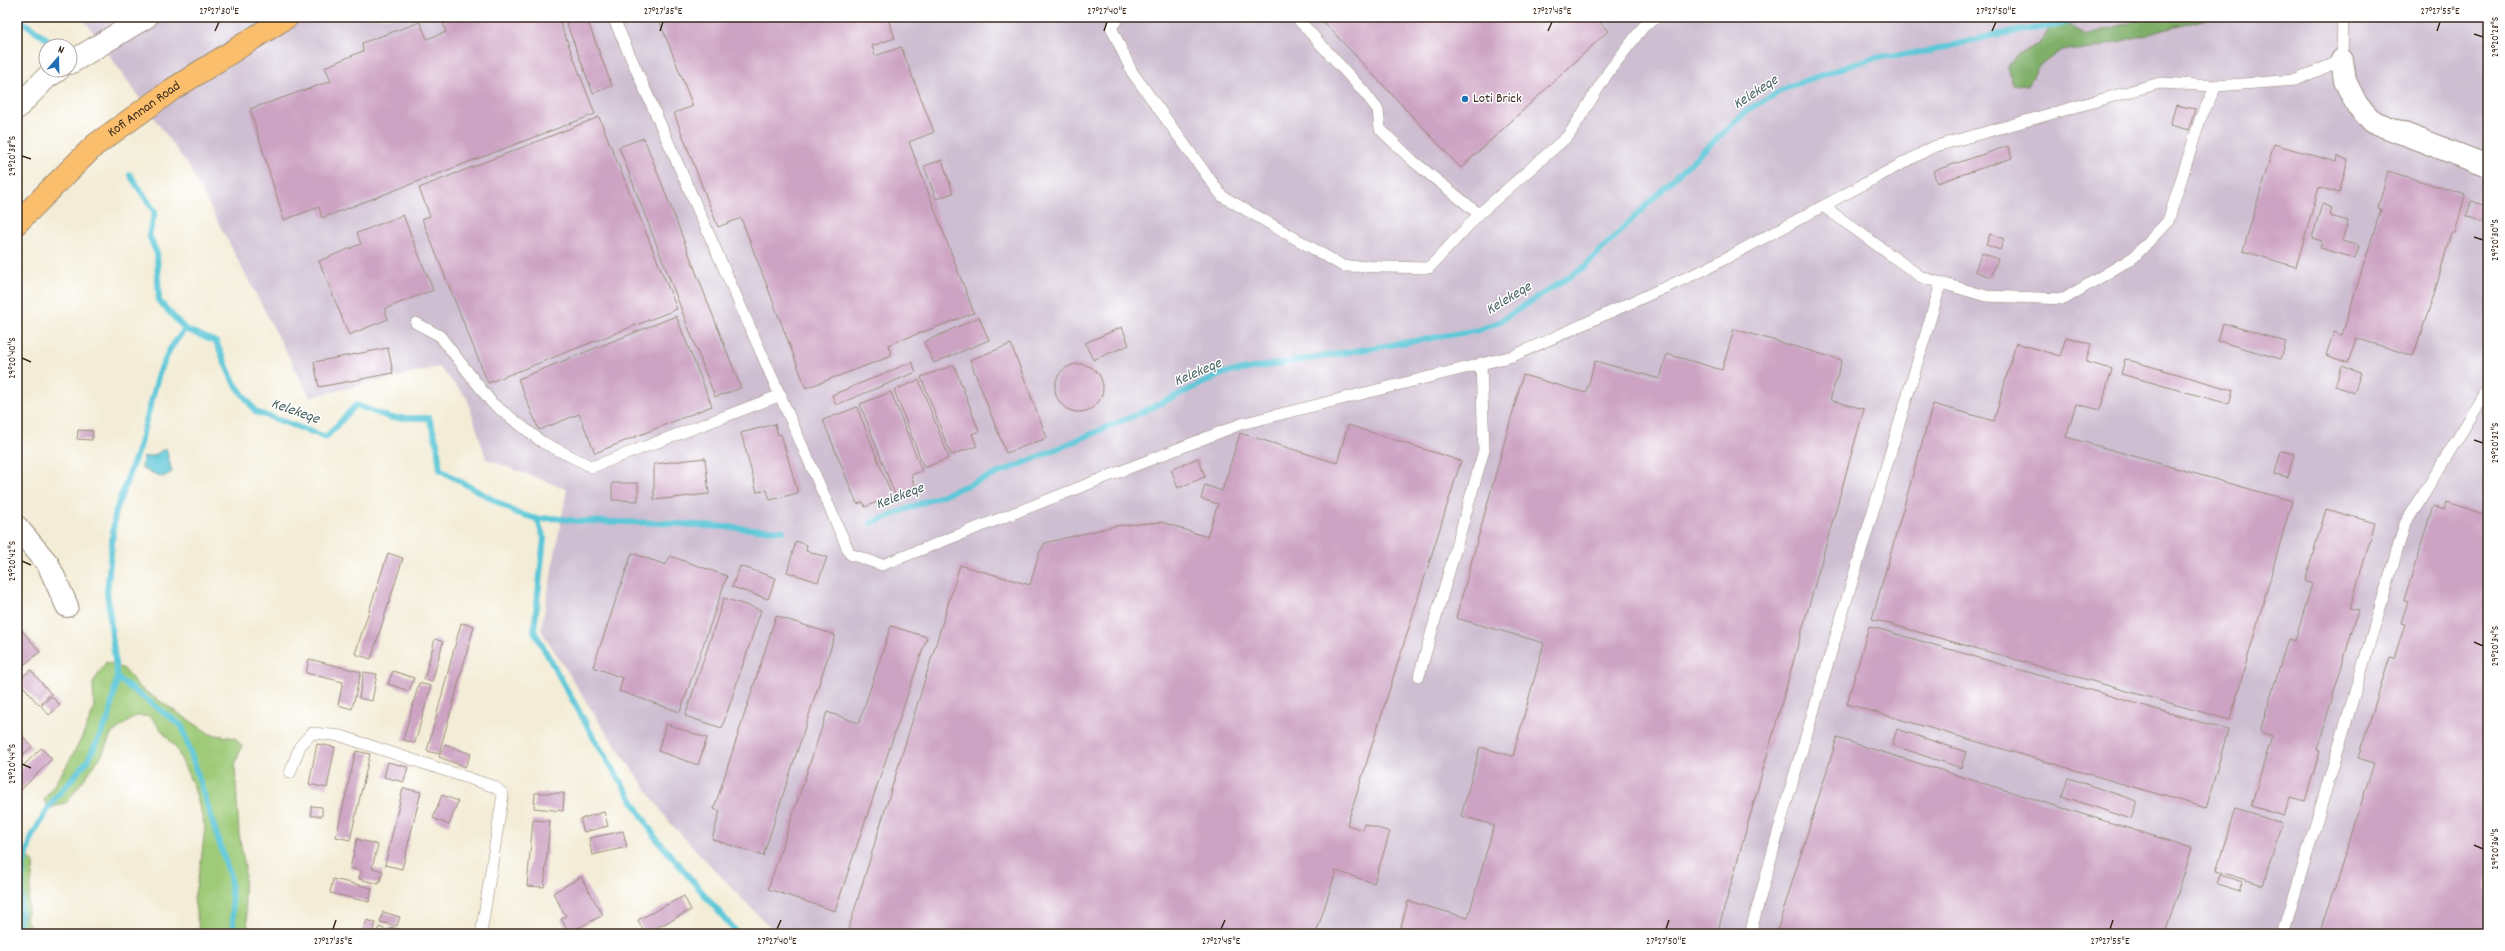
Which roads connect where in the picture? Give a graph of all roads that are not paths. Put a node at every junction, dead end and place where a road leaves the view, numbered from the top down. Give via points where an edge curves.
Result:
1 (146, 17) edge
2 (287, 17) edge
3 (612, 17) edge
4 (1119, 17) edge
5 (1296, 17) edge
6 (1658, 17) edge
7 (2343, 17) edge
8 (78, 58) edge
9 (2342, 60) junction
10 (46, 78) edge
11 (2216, 86) junction
12 (17, 108) edge
13 (2488, 166) edge
14 (1823, 206) junction
15 (1479, 214) junction
16 (17, 223) edge
17 (1941, 283) junction
18 (416, 323) dead end
19 (1481, 363) junction
20 (2488, 389) edge
21 (781, 395) junction
22 (17, 526) edge
23 (67, 606) dead end
24 (1419, 676) dead end
25 (290, 773) dead end
26 (482, 934) edge
27 (1750, 934) edge
28 (2283, 934) edge

1 - 8 street
2 - 16 main road, Kofi Annan Road via 173,89 94,144
3 - 21 lane
4 - 15 lane via 1111,27 1132,72 1222,196 1343,266 1429,268
5 - 15 lane via 1370,98 1378,110 1380,129 1414,161
6 - 15 lane via 1644,26 1609,72 1569,135
7 - 9 lane
9 - 11 lane via 2296,80
9 - 13 street via 2345,80 2357,105 2373,122
10 - 12 street
11 - 14 lane via 2160,83 1933,147
11 - 17 lane via 2201,117 2168,220 2134,258 2064,299 1986,296
14 - 17 lane via 1921,277
14 - 19 lane via 1706,269 1513,356
17 - 27 lane via 1789,793
18 - 21 lane via 440,336 492,403 542,442 592,468
19 - 21 lane via 1241,424 882,566 850,554
19 - 24 lane via 1484,450
20 - 28 lane via 2405,524
22 - 23 street via 48,564
25 - 26 lane via 300,746 312,733 341,736 495,787 503,794

